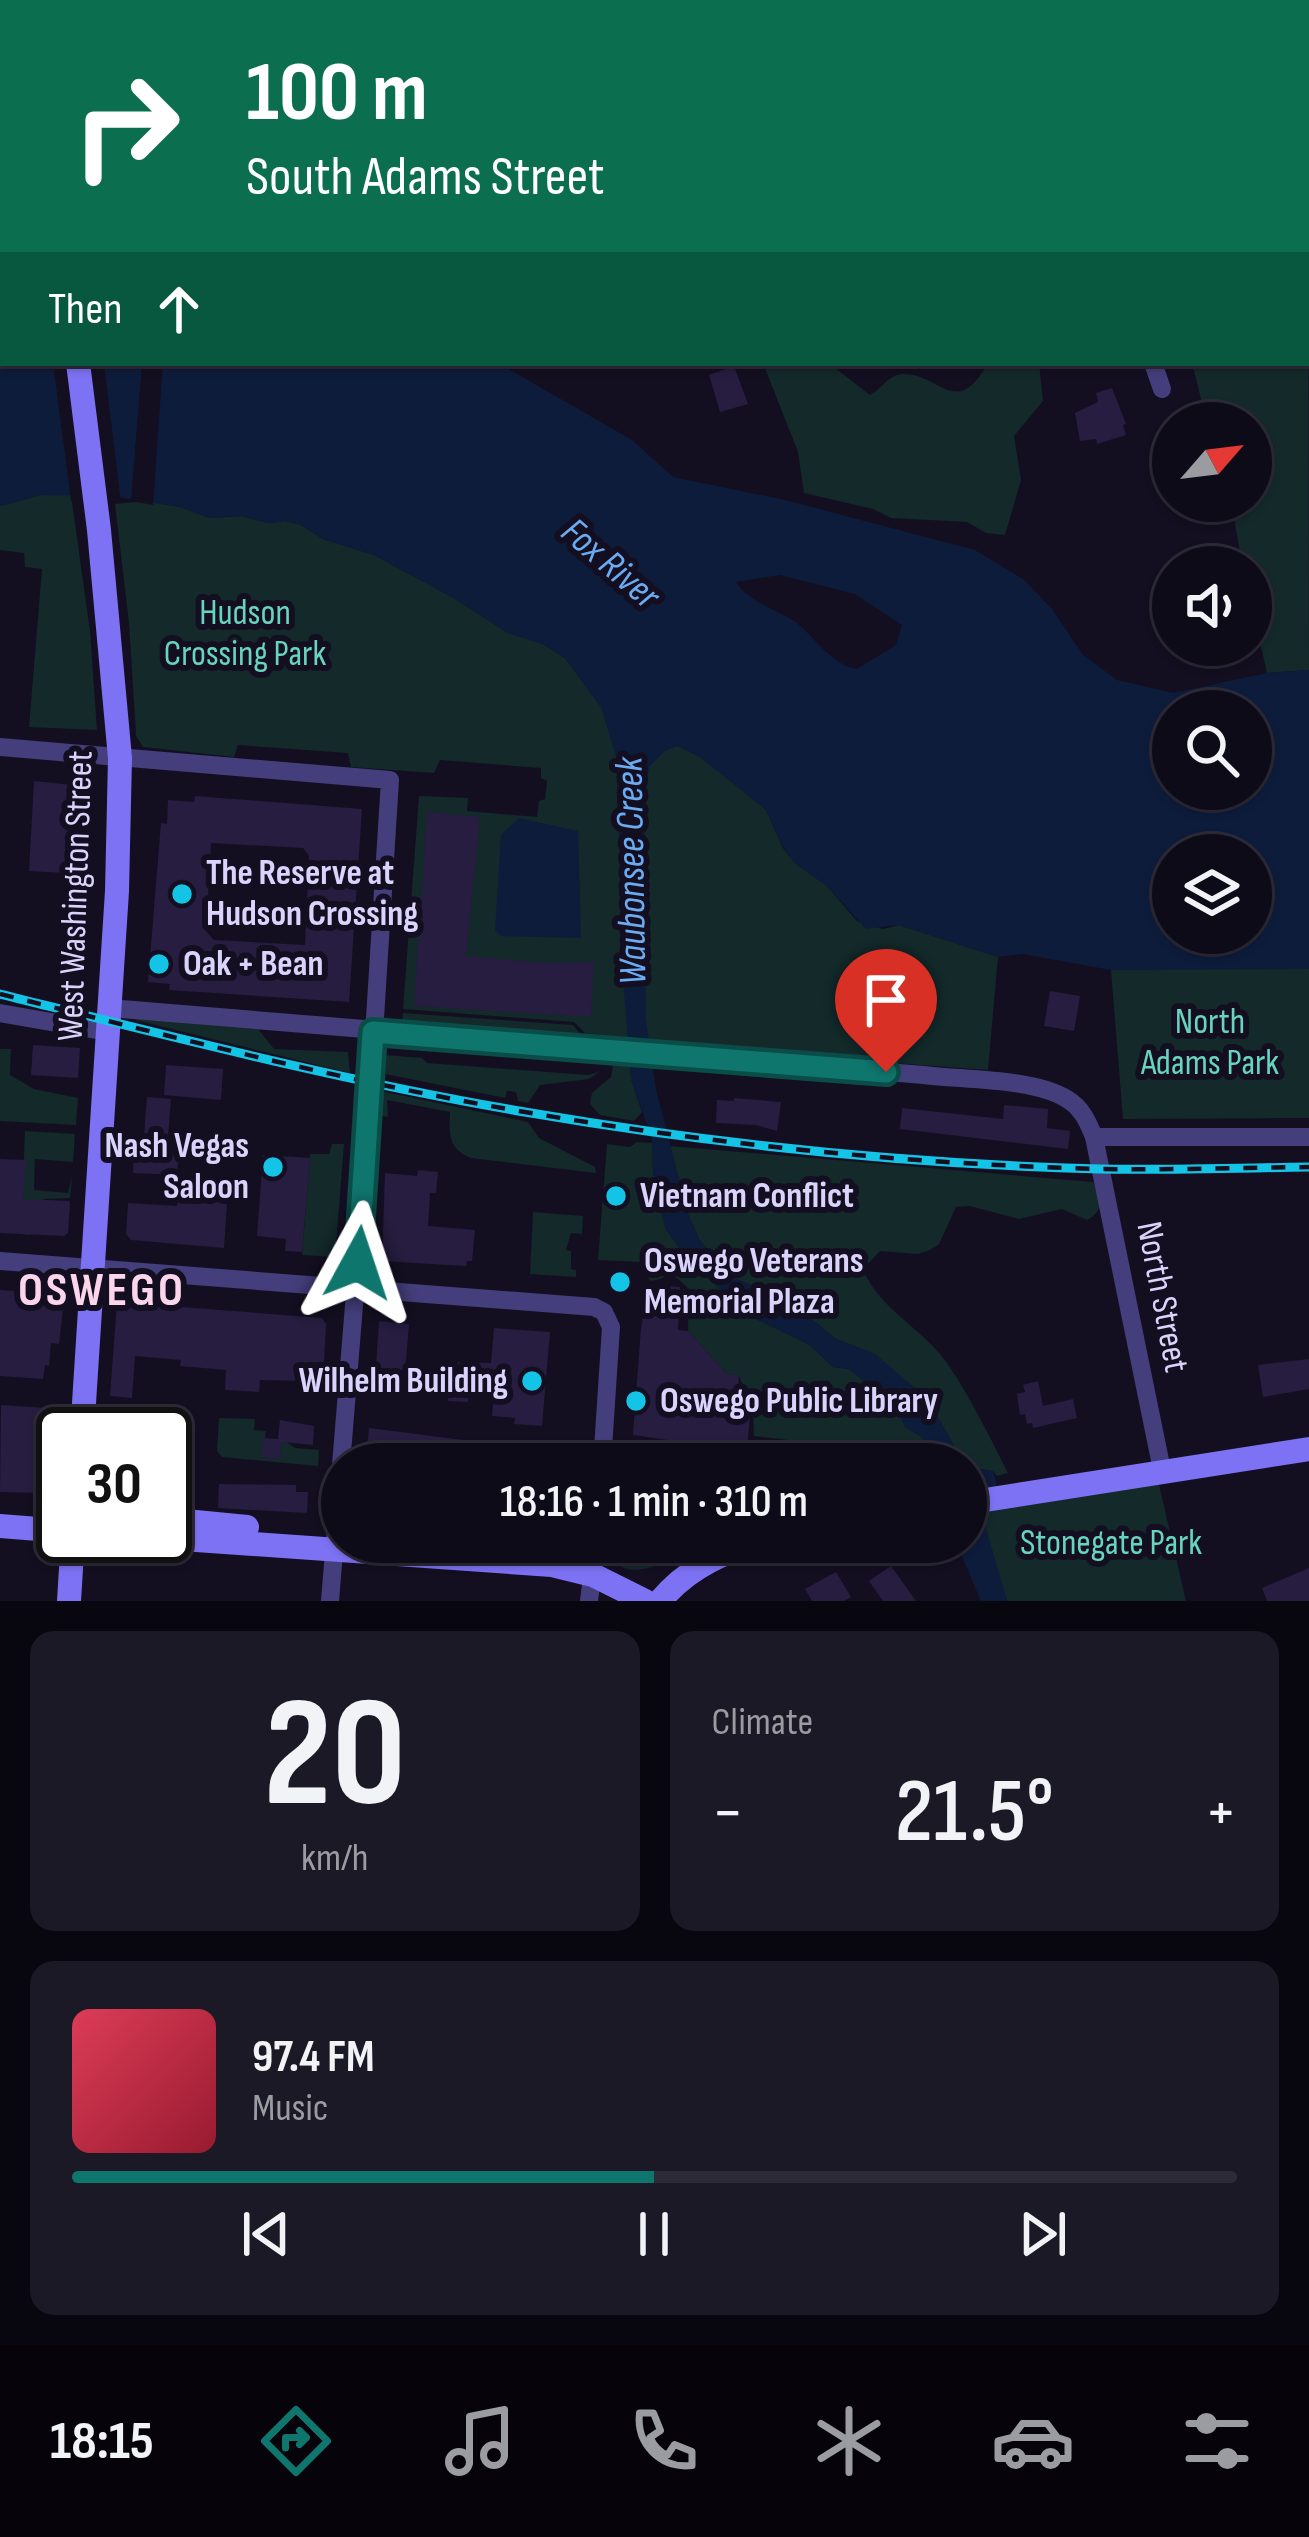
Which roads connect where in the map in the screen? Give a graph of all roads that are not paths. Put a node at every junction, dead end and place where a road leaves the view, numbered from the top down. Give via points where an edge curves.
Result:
1 (78, 366) edge
2 (1155, 366) edge
3 (1162, 389) dead end
4 (0, 747) edge
5 (120, 758) junction
6 (0, 1013) edge
7 (108, 1020) junction
8 (373, 1032) junction
9 (1309, 1137) edge
10 (1094, 1138) junction
11 (0, 1262) edge
12 (91, 1268) junction
13 (356, 1288) junction
14 (86, 1407) edge
15 (343, 1443) edge
16 (603, 1443) edge
17 (1309, 1449) edge
18 (1162, 1470) junction
19 (987, 1499) edge
20 (192, 1522) edge
21 (0, 1526) edge
22 (36, 1529) edge
23 (192, 1539) edge
24 (288, 1545) junction
25 (321, 1547) edge
26 (71, 1563) edge
27 (334, 1563) edge
28 (526, 1563) edge
29 (594, 1563) edge
30 (709, 1563) edge
31 (593, 1575) junction
32 (69, 1601) edge
33 (330, 1601) edge
34 (589, 1601) edge
35 (645, 1601) edge
36 (660, 1601) edge

1 - 5 main road, West Washington Street
2 - 3 street
4 - 5 street
5 - 7 main road, West Washington Street
5 - 8 street via 390,780
6 - 7 street
7 - 8 street
7 - 12 main road, West Washington Street
8 - 10 street via 1040,1088 1068,1099
8 - 13 street
9 - 10 street
10 - 18 street, North Street
11 - 12 street
12 - 13 street
12 - 14 main road, West Washington Street
13 - 15 street
13 - 16 street via 594,1307 608,1317 611,1337
17 - 18 main road
18 - 19 main road
20 - 24 main road via 253,1528
21 - 22 main road
23 - 24 main road
24 - 25 main road
26 - 32 main road
27 - 33 street
28 - 31 main road
29 - 31 street
30 - 36 main road
31 - 34 street
31 - 35 main road

